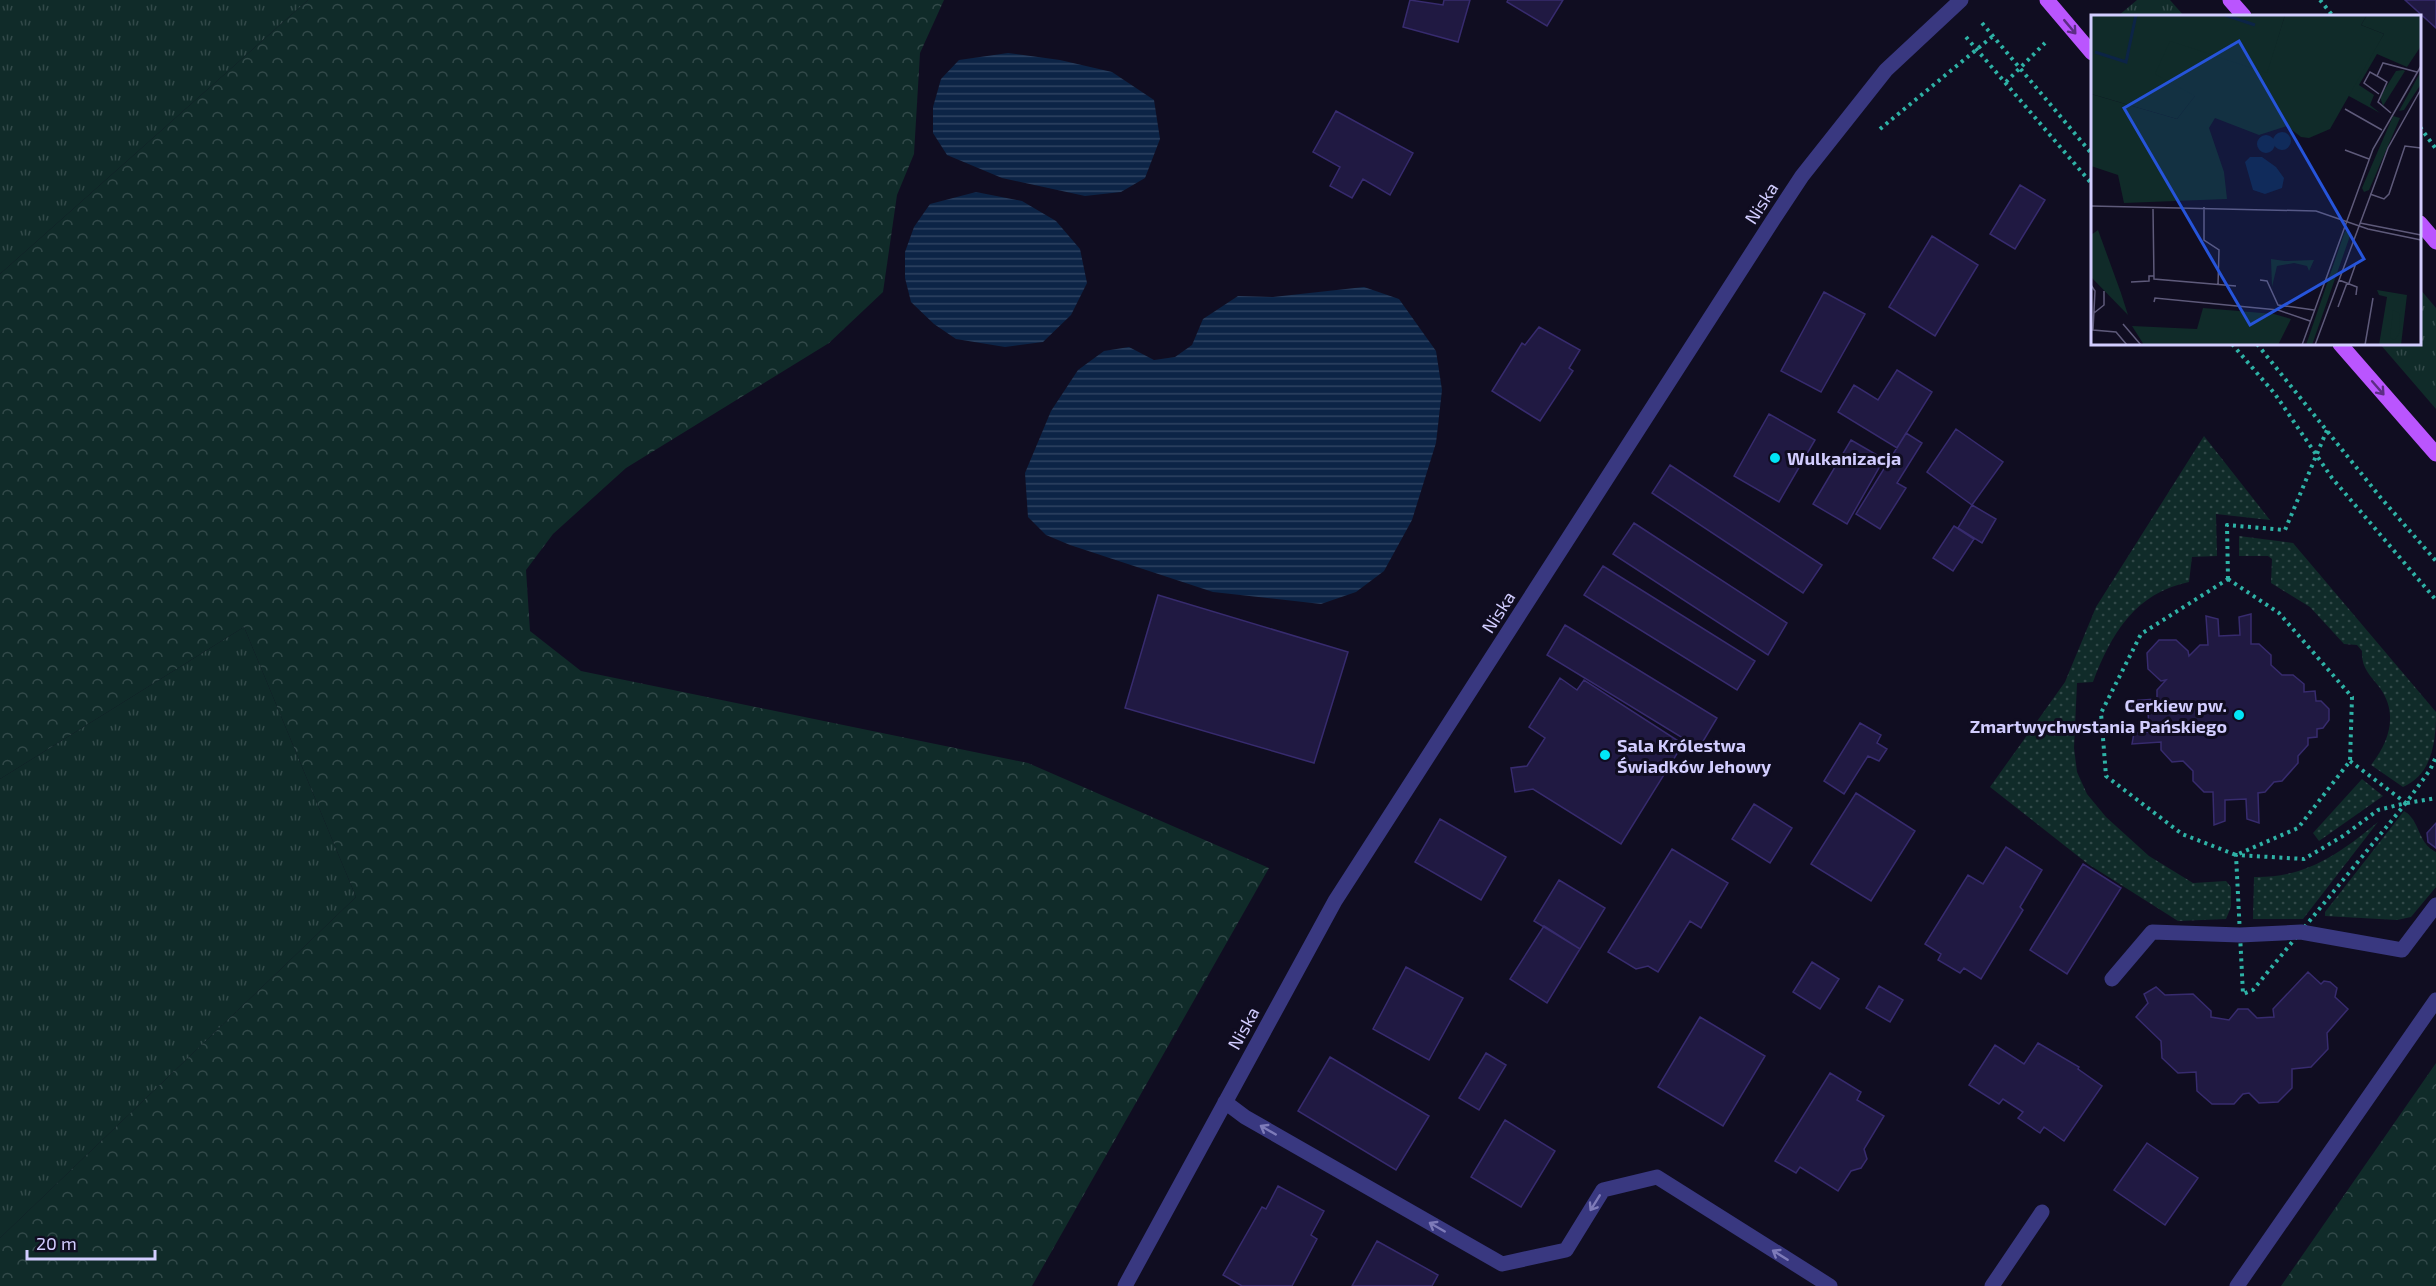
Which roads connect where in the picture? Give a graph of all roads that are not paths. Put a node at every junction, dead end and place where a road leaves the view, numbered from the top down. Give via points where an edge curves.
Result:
1 (1961, 0) edge
2 (2047, 0) edge
3 (2230, 0) edge
4 (2243, 15) edge
5 (2091, 52) edge
6 (2421, 224) edge
7 (2436, 242) edge
8 (2341, 345) edge
9 (2436, 454) edge
10 (2436, 905) edge
11 (2112, 979) dead end
12 (2436, 1000) edge
13 (1225, 1102) junction
14 (2042, 1212) dead end
15 (1125, 1286) edge
16 (1830, 1286) edge
17 (1992, 1286) edge
18 (2237, 1286) edge

1 - 13 street, Niska via 1886,69 1802,176 1335,901
2 -> 5 main road
3 - 4 main road
6 - 7 main road
8 -> 9 main road
10 - 11 street via 2402,950 2301,932 2152,932
12 - 18 street
13 - 15 street, Niska
16 -> 13 street via 1656,1177 1604,1190 1566,1250 1502,1264
14 - 17 street

